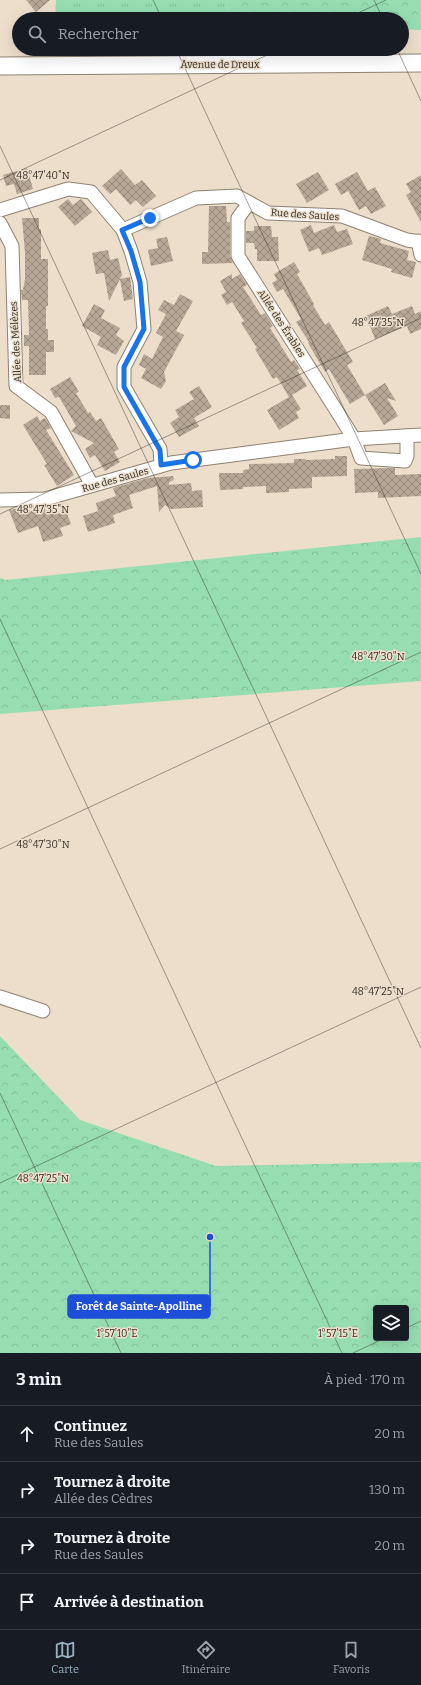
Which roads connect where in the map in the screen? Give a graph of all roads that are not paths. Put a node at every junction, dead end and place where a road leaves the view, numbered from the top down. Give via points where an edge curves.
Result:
1 (421, 63) edge
2 (0, 64) edge
3 (250, 203) junction
4 (0, 210) edge
5 (0, 222) edge
6 (122, 230) junction
7 (419, 242) edge
8 (421, 255) edge
9 (421, 435) edge
10 (407, 436) junction
11 (354, 439) junction
12 (161, 465) junction
13 (92, 485) junction
14 (0, 500) edge
15 (0, 997) edge
16 (43, 1011) dead end

1 - 2 main road, Avenue de Dreux
3 - 6 street, Rue des Saules via 237,196 196,198
3 - 7 street, Rue des Saules via 268,213 342,216
3 - 11 street, Allée des Érables via 238,218 238,256
4 - 6 street via 68,189 91,192
5 - 13 street, Allée des Mélèzes via 12,246 16,386 51,412
6 - 12 street via 140,282 144,329 124,367 124,387 160,450
7 - 8 street
9 - 10 street, Rue des Saules
10 - 11 street, Rue des Saules
10 - 11 street, Allée des Érables via 405,461 362,459
11 - 12 street, Rue des Saules
12 - 13 street, Rue des Saules
13 - 14 street, Rue des Saules via 45,499
15 - 16 street

